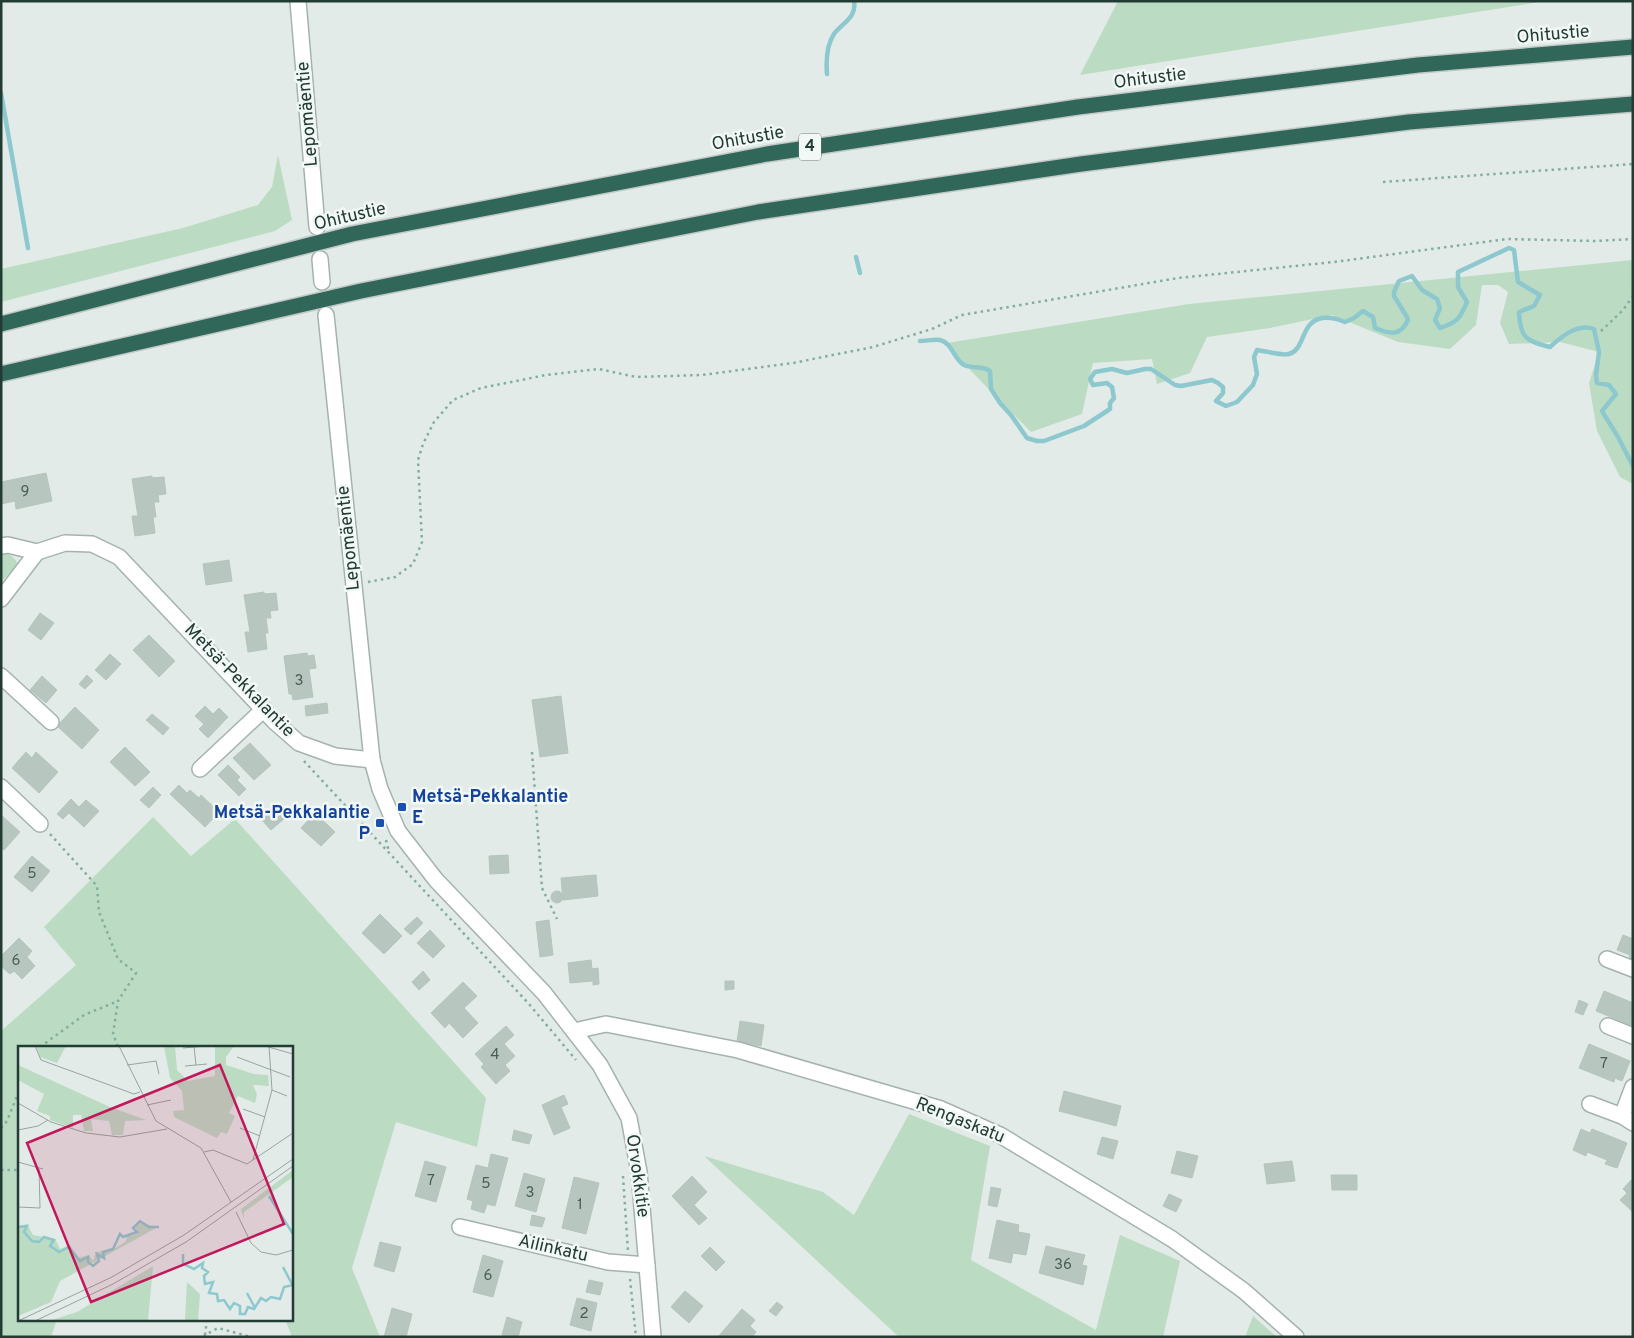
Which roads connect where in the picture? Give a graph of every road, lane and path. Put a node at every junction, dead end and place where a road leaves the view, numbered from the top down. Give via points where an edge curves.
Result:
1 (298, 1) edge
2 (1633, 47) edge
3 (1633, 104) edge
4 (1633, 164) edge
5 (1383, 182) dead end
6 (317, 226) dead end
7 (1633, 239) edge
8 (320, 259) dead end
9 (322, 282) dead end
10 (1633, 296) edge
11 (326, 316) dead end
12 (1, 324) edge
13 (1601, 331) dead end
14 (1, 374) edge
15 (1, 546) edge
16 (37, 552) junction
17 (354, 585) junction
18 (1, 600) edge
19 (1, 676) edge
20 (264, 709) junction
21 (52, 722) dead end
22 (532, 752) dead end
23 (300, 757) dead end
24 (372, 760) junction
25 (200, 769) dead end
26 (1, 787) edge
27 (40, 824) joint
28 (385, 838) dead end
29 (390, 854) junction
30 (557, 919) dead end
31 (1607, 959) dead end
32 (1633, 970) edge
33 (118, 1001) junction
34 (1608, 1026) dead end
35 (574, 1031) junction
36 (1633, 1036) edge
37 (41, 1046) edge
38 (118, 1046) edge
39 (581, 1066) dead end
40 (1633, 1087) edge
41 (18, 1094) edge
42 (1590, 1104) dead end
43 (1627, 1120) edge
44 (1, 1128) edge
45 (1, 1170) edge
46 (18, 1170) edge
47 (623, 1174) dead end
48 (460, 1226) dead end
49 (629, 1264) junction
50 (647, 1265) junction
51 (207, 1320) edge
52 (204, 1336) edge
53 (251, 1337) edge
54 (636, 1337) edge
55 (653, 1337) edge
56 (1296, 1337) edge

1 - 6 street, Lepomäentie
2 - 12 highway, Ohitustie / 4 via 1399,67 1078,107 767,154 352,234
3 - 14 highway via 1409,122 1081,164 758,212 362,290
4 - 5 path
7 - 17 path via 1507,239 1178,278 962,315 932,329 873,347 793,363 702,375 636,377 600,369 546,375 481,388 453,400 434,422 423,444 418,460 422,542 413,564 395,577
8 - 9 street
10 - 13 path
11 - 17 street, Lepomäentie
15 - 16 street
16 - 18 street
16 - 20 street, Metsä-Pekkalantie via 65,543 92,544 119,558
17 - 24 street, Lepomäentie
19 - 21 street
20 - 24 street, Metsä-Pekkalantie via 299,743 335,756
20 - 25 street
22 - 30 path via 542,888
23 - 29 path
24 - 35 street via 398,831 436,880 544,993
26 - 27 street
27 - 33 path via 97,886 99,912 118,959 136,973
28 - 29 path
29 - 39 path via 530,1004
31 - 32 street
33 - 37 path via 84,1015
33 - 38 path via 114,1034
34 - 36 street
35 - 50 street, Orvokkitie via 600,1065 629,1118 639,1172
35 - 56 street, Rengaskatu via 606,1024 728,1048 941,1109 1000,1135 1172,1239 1244,1291
40 - 43 street
41 - 44 path
42 - 43 street
45 - 46 path
47 - 49 path
48 - 49 street, Ailinkatu via 608,1262
49 - 50 street, Ailinkatu
49 - 54 path
50 - 55 street, Orvokkitie
51 - 52 path
52 - 53 path via 218,1328

